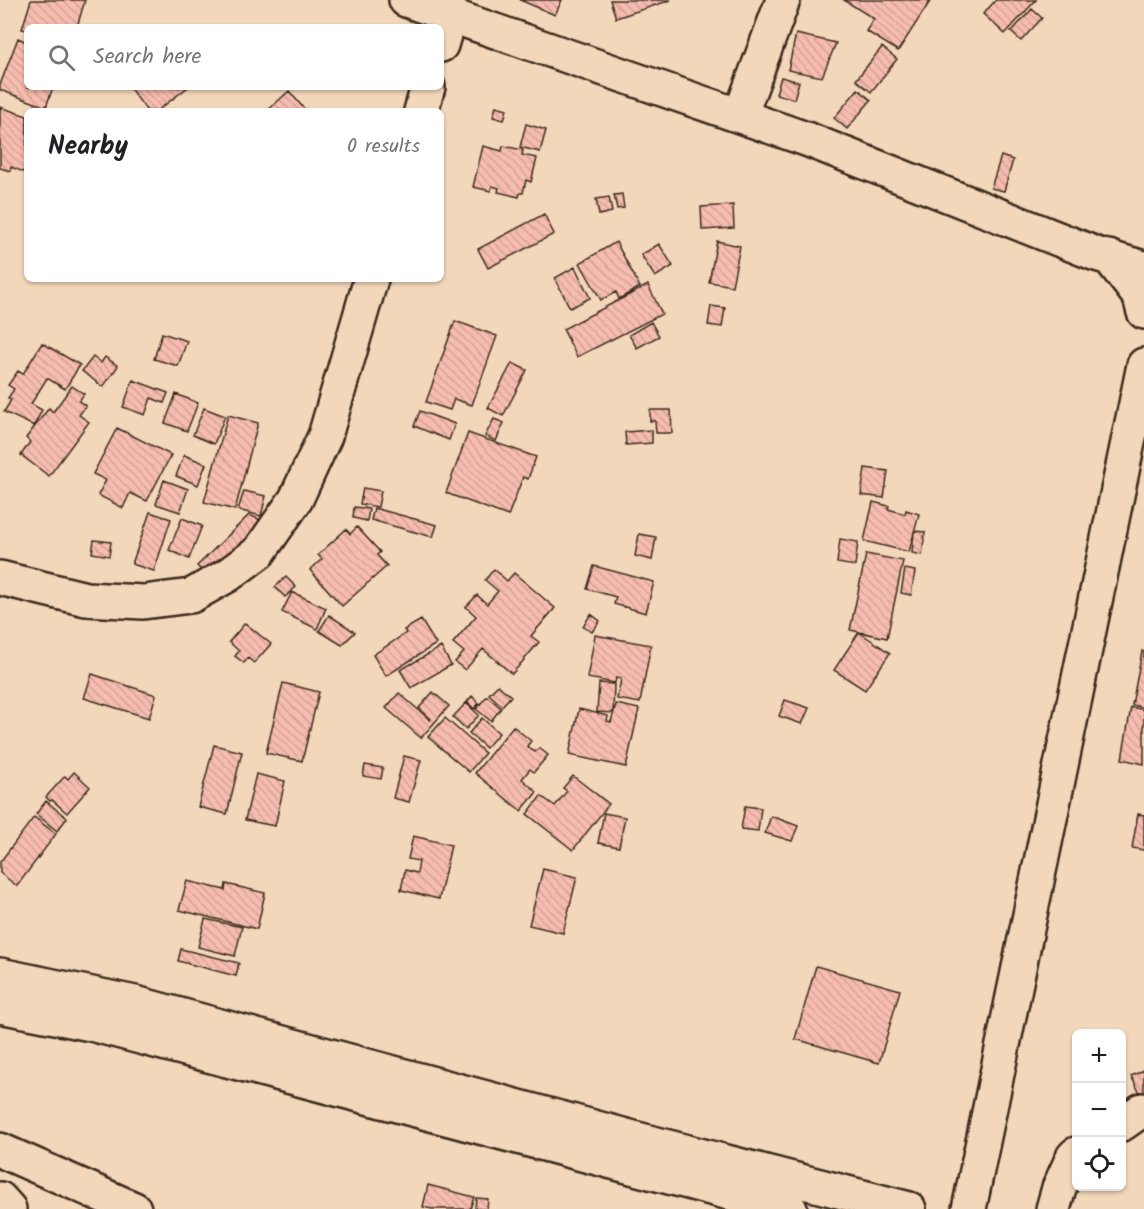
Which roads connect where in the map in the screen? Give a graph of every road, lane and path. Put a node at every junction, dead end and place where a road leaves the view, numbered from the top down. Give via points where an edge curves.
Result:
1 (406, 0) edge
2 (783, 0) edge
3 (437, 24) edge
4 (445, 30) edge
5 (427, 90) edge
6 (422, 108) edge
7 (740, 116) junction
8 (1109, 257) junction
9 (1144, 268) edge
10 (370, 282) edge
11 (1144, 312) edge
12 (1144, 365) edge
13 (0, 578) edge
14 (0, 975) edge
15 (0, 1006) edge
16 (0, 1150) edge
17 (1072, 1159) edge
18 (0, 1199) edge
19 (9, 1209) edge
20 (134, 1209) edge
21 (790, 1209) edge
22 (909, 1209) edge
23 (969, 1209) edge
24 (1053, 1209) edge

1 - 3 street
2 - 7 street
4 - 7 street
5 - 6 street
7 - 8 street
8 - 9 street
8 - 11 street via 1140,297
10 - 13 street via 325,436 296,499 259,552 191,596 143,602 87,599
12 - 23 street
14 - 22 street via 135,1003
15 - 21 street via 90,1024
16 - 20 street
17 - 24 street
18 - 19 street

